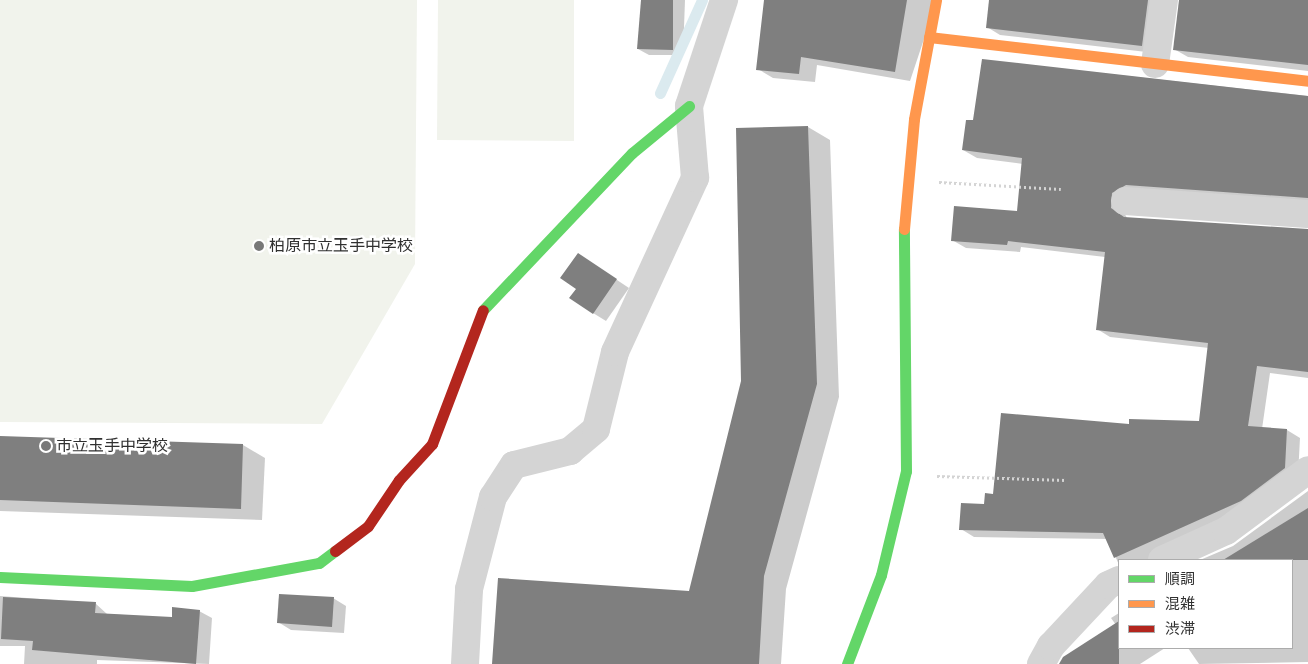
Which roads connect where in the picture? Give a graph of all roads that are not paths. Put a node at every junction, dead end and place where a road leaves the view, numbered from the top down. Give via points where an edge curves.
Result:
1 (724, 0) edge
2 (936, 0) edge
3 (1164, 0) edge
4 (929, 37) junction
5 (1155, 64) junction
6 (1308, 82) edge
7 (690, 106) junction
8 (1125, 201) dead end
9 (1308, 214) edge
10 (1308, 470) edge
11 (1164, 559) edge
12 (0, 577) edge
13 (1118, 580) edge
14 (465, 664) edge
15 (847, 664) edge
16 (1041, 664) edge

1 - 7 street
2 - 4 street
3 - 5 street
4 - 5 street
4 - 15 street via 908,180 902,255 904,476 881,575
5 - 6 street
7 - 12 street via 632,153 483,309 432,444 399,480 368,526 319,563 192,586
7 - 14 street via 695,178 615,352 596,429 570,451 514,465 493,497 468,590
8 - 9 street
10 - 11 street via 1226,531
13 - 16 street via 1108,585 1051,646

